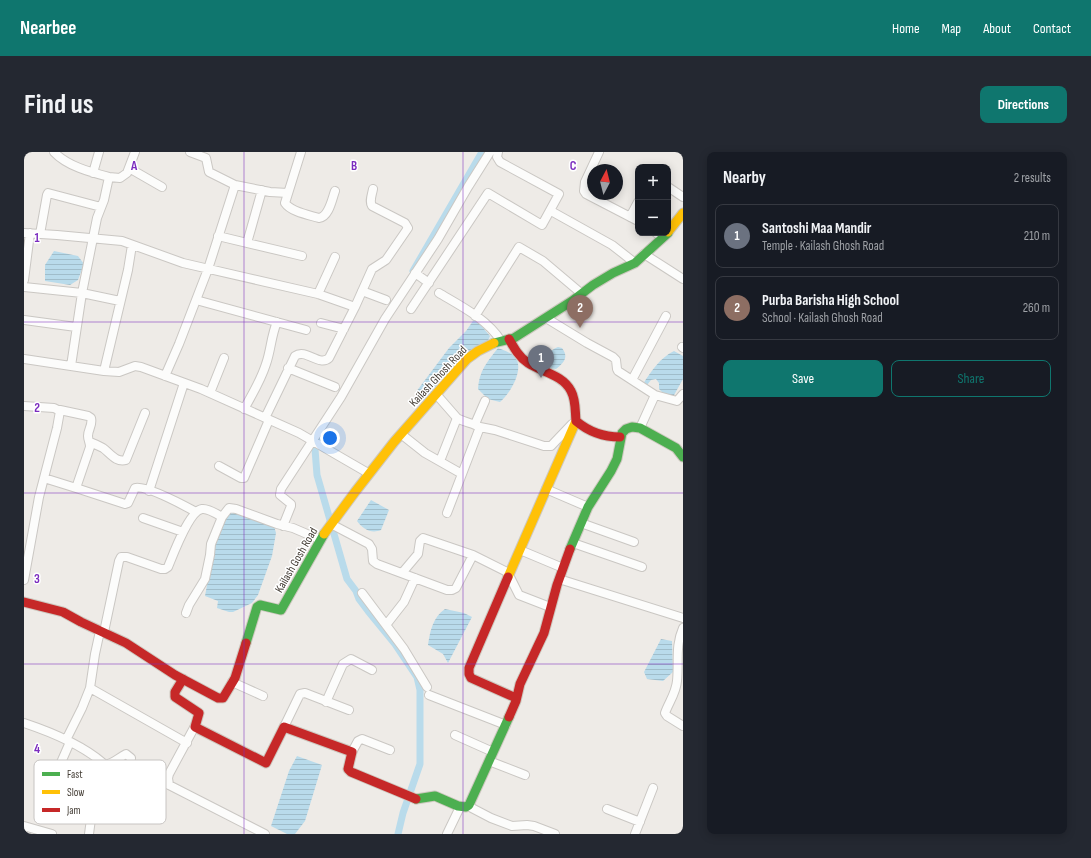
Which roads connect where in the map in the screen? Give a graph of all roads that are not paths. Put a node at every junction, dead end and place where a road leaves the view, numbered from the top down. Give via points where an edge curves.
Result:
1 (54, 152) edge
2 (99, 152) edge
3 (135, 152) edge
4 (190, 152) edge
5 (301, 152) edge
6 (490, 152) edge
7 (498, 152) edge
8 (599, 152) edge
9 (129, 168) junction
10 (92, 173) junction
11 (108, 177) junction
12 (235, 185) junction
13 (162, 187) dead end
14 (373, 189) dead end
15 (671, 189) edge
16 (262, 190) junction
17 (335, 191) dead end
18 (288, 193) junction
19 (683, 197) edge
20 (101, 207) junction
21 (635, 208) edge
22 (551, 211) junction
23 (683, 213) edge
24 (630, 217) junction
25 (635, 220) edge
26 (671, 226) edge
27 (27, 233) edge
28 (40, 234) junction
29 (218, 236) junction
30 (662, 236) edge
31 (93, 239) junction
32 (247, 244) junction
33 (132, 245) junction
34 (644, 254) junction
35 (302, 256) dead end
36 (335, 257) dead end
37 (635, 263) junction
38 (208, 268) junction
39 (415, 273) junction
40 (683, 279) edge
41 (24, 280) edge
42 (429, 283) junction
43 (24, 286) edge
44 (362, 291) junction
45 (82, 293) junction
46 (439, 293) dead end
47 (318, 294) junction
48 (582, 294) junction
49 (196, 300) junction
50 (386, 300) dead end
51 (120, 302) junction
52 (355, 307) junction
53 (412, 309) dead end
54 (475, 316) junction
55 (666, 316) dead end
56 (546, 318) junction
57 (24, 320) edge
58 (277, 322) junction
59 (321, 322) dead end
60 (76, 327) junction
61 (344, 329) junction
62 (306, 330) dead end
63 (505, 340) junction
64 (224, 358) dead end
65 (24, 359) edge
66 (71, 366) junction
67 (288, 368) junction
68 (104, 371) junction
69 (165, 376) junction
70 (632, 380) junction
71 (184, 383) junction
72 (335, 387) dead end
73 (210, 393) junction
74 (436, 394) junction
75 (683, 394) edge
76 (655, 395) junction
77 (485, 402) dead end
78 (680, 403) edge
79 (24, 406) edge
80 (244, 409) junction
81 (60, 410) junction
82 (145, 413) dead end
83 (457, 418) junction
84 (267, 419) junction
85 (575, 422) junction
86 (477, 426) junction
87 (640, 428) junction
88 (401, 434) junction
89 (620, 437) junction
90 (90, 442) junction
91 (316, 444) junction
92 (683, 457) edge
93 (440, 461) junction
94 (219, 466) dead end
95 (368, 473) junction
96 (462, 474) junction
97 (44, 478) junction
98 (76, 488) junction
99 (546, 489) junction
100 (149, 491) junction
101 (588, 507) junction
102 (196, 512) junction
103 (447, 513) dead end
104 (222, 517) junction
105 (143, 518) dead end
106 (581, 523) junction
107 (331, 524) junction
108 (283, 526) junction
109 (183, 532) junction
110 (321, 540) junction
111 (634, 542) dead end
112 (573, 544) junction
113 (520, 550) junction
114 (473, 555) junction
115 (642, 567) dead end
116 (564, 568) junction
117 (402, 573) junction
118 (509, 574) junction
119 (415, 578) junction
120 (559, 579) junction
121 (24, 580) edge
122 (362, 594) dead end
123 (24, 602) edge
124 (550, 606) junction
125 (186, 613) dead end
126 (683, 618) edge
127 (386, 625) junction
128 (683, 628) edge
129 (102, 631) junction
130 (372, 670) dead end
131 (183, 678) junction
132 (232, 682) junction
133 (90, 688) junction
134 (263, 696) dead end
135 (516, 698) junction
136 (326, 702) junction
137 (349, 710) dead end
138 (24, 723) edge
139 (506, 725) junction
140 (195, 726) junction
141 (683, 726) edge
142 (284, 727) junction
143 (455, 735) dead end
144 (68, 741) junction
145 (187, 743) junction
146 (390, 750) dead end
147 (352, 752) junction
148 (494, 752) junction
149 (61, 760) edge
150 (99, 760) edge
151 (116, 760) edge
152 (130, 760) edge
153 (489, 761) junction
154 (525, 775) dead end
155 (166, 784) edge
156 (169, 785) junction
157 (653, 788) dead end
158 (464, 806) junction
159 (607, 809) dead end
160 (640, 822) junction
161 (90, 824) edge
162 (522, 825) junction
163 (24, 826) edge
164 (52, 834) edge
165 (89, 834) edge
166 (265, 834) edge
167 (447, 834) edge
168 (518, 834) edge
169 (555, 834) edge
170 (635, 834) edge

1 - 10 street
2 - 10 street
3 - 9 street
4 - 12 street via 206,158 209,172
5 - 18 street
6 - 39 street
7 - 22 street via 500,162 559,194
8 - 24 street via 585,182 584,191
9 - 11 street via 120,178
9 - 13 street
10 - 11 street
11 - 20 street
12 - 16 street
12 - 29 street
14 - 44 street via 370,199 372,206 405,223 408,228 386,260 372,269
15 - 19 street
16 - 18 street
16 - 32 street
17 - 18 street via 323,218 289,208 285,203
20 - 28 street via 48,193
20 - 31 street
21 - 24 street
22 - 37 street via 612,245
22 - 42 street via 542,225 488,193
23 - 26 street, Kailash Ghosh Road
24 - 25 street
27 - 28 street
27 - 41 street
28 - 31 street
29 - 32 street
29 - 38 street
30 - 34 street, Kailash Ghosh Road
31 - 33 street via 122,241
31 - 45 street
32 - 35 street
33 - 38 street via 183,263
33 - 51 street
34 - 37 street, Kailash Ghosh Road
34 - 40 street
36 - 47 street
37 - 48 street, Kailash Ghosh Road via 613,273
38 - 47 street
38 - 49 street
39 - 42 street
39 - 91 street via 385,319
42 - 53 street
43 - 45 street
44 - 50 street
44 - 52 street
45 - 51 street
45 - 60 street
46 - 54 street
47 - 52 street
48 - 54 street via 543,261 519,248
48 - 56 street, Kailash Ghosh Road
49 - 58 street
49 - 69 street
51 - 68 street
52 - 61 street
54 - 63 street
55 - 70 street
56 - 63 street, Kailash Ghosh Road via 514,338
56 - 70 street via 613,357 618,371
57 - 60 street
58 - 62 street
58 - 80 street via 262,376
59 - 61 street
60 - 66 street
61 - 67 street via 326,361 298,353
63 - 74 street, Kailash Ghosh Road via 466,359
63 - 85 street via 524,360 563,381 571,389 575,402
64 - 73 street
65 - 66 street
66 - 68 street
67 - 72 street
67 - 84 street
68 - 69 street via 119,372 135,366
69 - 71 street
70 - 76 street
71 - 73 street
71 - 100 street
73 - 80 street
74 - 83 street
74 - 88 street, Kailash Ghosh Road
75 - 78 street
76 - 78 street
76 - 87 street
77 - 86 street
79 - 81 street
80 - 84 street
81 - 90 street via 91,418 92,424 88,435
81 - 97 street via 58,428
82 - 90 street via 126,460 110,456 102,447
83 - 86 street
83 - 93 street
84 - 91 street via 299,433
84 - 94 street via 244,478
85 - 86 street via 551,446
85 - 89 street via 598,434
85 - 99 street
86 - 96 street
87 - 89 street via 632,426
87 - 92 street via 676,448
88 - 93 street
88 - 95 street, Kailash Ghosh Road
89 - 101 street via 617,459
90 - 98 street
91 - 95 street
91 - 108 street via 280,492 291,506
93 - 96 street
95 - 107 street, Kailash Ghosh Road
96 - 103 street
97 - 98 street
97 - 121 street
98 - 100 street via 125,504 135,488
99 - 101 street
99 - 113 street
100 - 102 street
101 - 106 street
102 - 104 street via 202,509 209,510
102 - 109 street
104 - 108 street via 229,508 236,509
104 - 125 street via 211,544 205,579
105 - 109 street
106 - 111 street
106 - 112 street
107 - 110 street, Kailash Gosh Road
107 - 117 street via 369,544 373,561
108 - 110 street
109 - 129 street via 166,569 121,557
110 - 132 street, Kailash Gosh Road via 281,610 260,605 257,607
112 - 115 street
112 - 116 street
113 - 116 street
113 - 118 street
114 - 117 street via 423,538 418,554
114 - 118 street
114 - 119 street via 459,584 452,590
116 - 120 street
117 - 119 street
118 - 124 street via 519,595
118 - 135 street via 469,668 469,674 471,678
119 - 127 street via 404,602
120 - 124 street
120 - 126 street
122 - 127 street
123 - 129 street via 63,612
124 - 135 street via 544,633
127 - 139 street via 404,649 428,691
128 - 141 street via 677,650 675,691 665,713
129 - 131 street
129 - 133 street via 95,654
130 - 136 street via 351,659 343,664
131 - 132 street, Kailash Gosh Road via 218,698 223,698
131 - 140 street via 175,697 199,713
132 - 134 street
133 - 144 street
133 - 145 street
135 - 139 street
136 - 137 street
136 - 142 street via 300,694
138 - 144 street
139 - 148 street
140 - 142 street via 266,763
140 - 145 street
142 - 147 street
143 - 148 street
144 - 149 street
144 - 150 street
145 - 156 street via 169,774
146 - 147 street via 362,739
147 - 158 street via 348,766 351,772 411,797 422,800 436,796
148 - 153 street
151 - 152 street via 126,754
153 - 154 street
153 - 158 street
155 - 156 street
156 - 166 street
157 - 160 street
158 - 162 street via 512,826
158 - 167 street
159 - 160 street
160 - 170 street
161 - 165 street
162 - 168 street
162 - 169 street via 534,826
163 - 164 street

